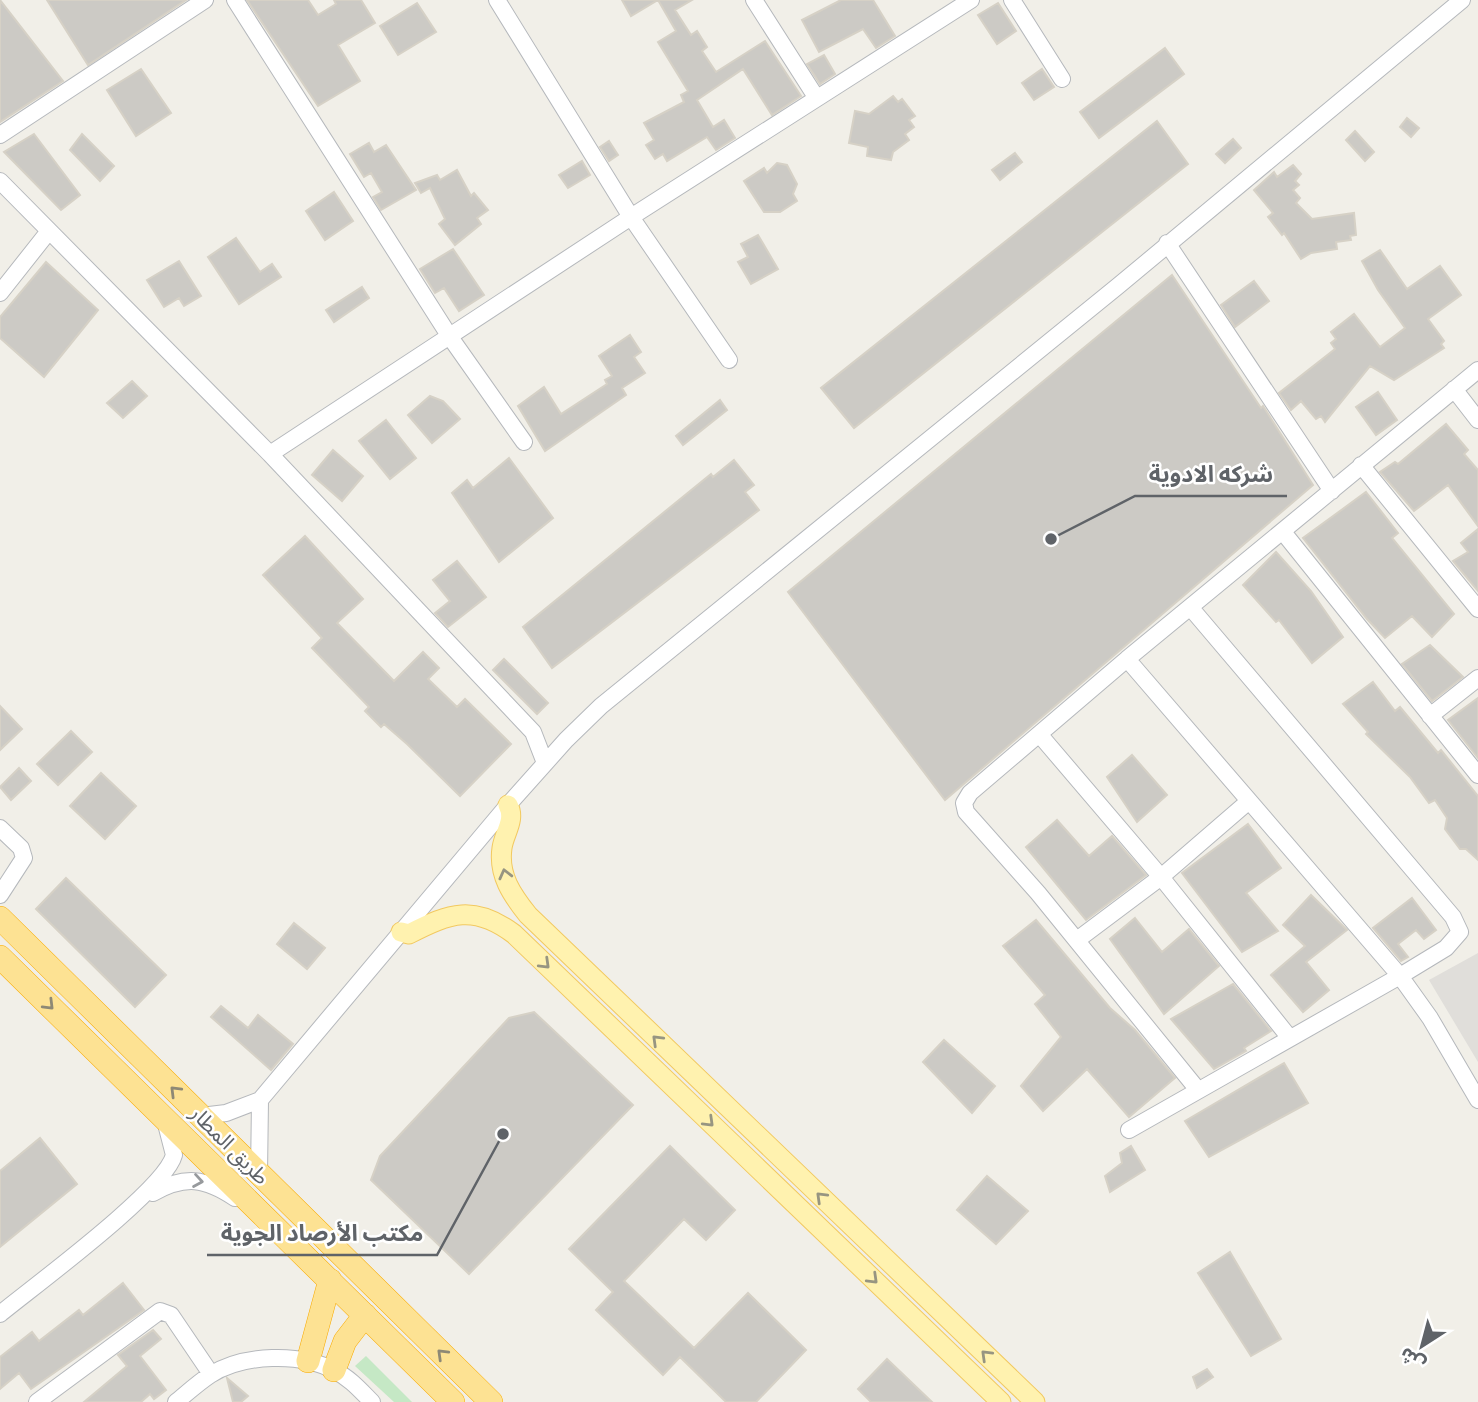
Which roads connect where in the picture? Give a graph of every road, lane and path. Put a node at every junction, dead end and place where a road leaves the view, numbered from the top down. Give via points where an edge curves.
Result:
1 (205, 0) edge
2 (234, 0) edge
3 (498, 0) edge
4 (754, 0) edge
5 (971, 0) edge
6 (1012, 0) edge
7 (1462, 0) edge
8 (1062, 79) dead end
9 (816, 97) junction
10 (0, 135) edge
11 (0, 181) edge
12 (631, 216) junction
13 (49, 231) junction
14 (1167, 243) junction
15 (0, 293) edge
16 (450, 337) junction
17 (729, 360) dead end
18 (1478, 370) edge
19 (1454, 389) junction
20 (1478, 420) edge
21 (524, 442) dead end
22 (270, 454) junction
23 (1362, 465) junction
24 (1332, 491) junction
25 (1283, 532) junction
26 (1190, 607) junction
27 (1478, 609) edge
28 (1127, 659) junction
29 (1478, 678) edge
30 (1430, 716) junction
31 (533, 732) junction
32 (1039, 734) junction
33 (566, 740) junction
34 (545, 763) junction
35 (1478, 775) edge
36 (1249, 802) junction
37 (509, 805) junction
38 (0, 828) edge
39 (1161, 877) junction
40 (0, 895) edge
41 (0, 918) edge
42 (401, 932) junction
43 (1077, 940) junction
44 (0, 957) edge
45 (1400, 976) junction
46 (1289, 1037) junction
47 (1198, 1090) junction
48 (260, 1100) junction
49 (1478, 1100) edge
50 (201, 1116) junction
51 (164, 1118) junction
52 (1129, 1130) dead end
53 (259, 1174) junction
54 (136, 1203) junction
55 (268, 1220) junction
56 (330, 1280) junction
57 (0, 1314) edge
58 (365, 1315) junction
59 (962, 1332) junction
60 (946, 1349) junction
61 (308, 1361) junction
62 (334, 1370) junction
63 (211, 1374) junction
64 (37, 1402) edge
65 (176, 1402) edge
66 (372, 1402) edge
67 (453, 1402) edge
68 (491, 1402) edge
69 (1001, 1402) edge
70 (1035, 1402) edge

1 - 10 street
2 - 16 street
3 - 12 street
4 - 9 street
5 - 9 street
6 - 8 street
7 - 14 street
9 - 12 street
11 - 13 street
12 - 16 street
12 - 17 street
13 - 15 street
13 - 22 street
14 - 24 street
14 - 33 street via 624,687
16 - 21 street
16 - 22 street
18 - 19 street
19 - 20 street
19 - 23 street
22 - 31 street
23 - 24 street
23 - 27 street
24 - 25 street
25 - 26 street
25 - 30 street
26 - 28 street
26 - 45 street via 1453,917 1460,932 1455,940
28 - 32 street
28 - 36 street
29 - 30 street
30 - 35 street
31 - 33 street
31 - 34 street
32 - 39 street
32 - 43 street via 964,803 966,812
33 - 34 street
34 - 37 street
36 - 39 street
36 - 45 street
37 - 42 street
59 -> 37 main road via 528,915 510,892 502,864 512,816
38 - 40 street via 21,848 24,858
39 - 43 street
39 - 46 street
50 -> 41 highway, طريق المطار
42 - 48 street
42 -> 60 main road via 409,934 436,919 469,914 514,934
43 - 47 street
44 -> 51 highway, طريق المطار
45 - 46 street
45 - 49 street
46 - 47 street
47 - 52 street
48 - 50 street via 226,1113
48 - 53 street
50 - 53 highway, طريق المطار
51 - 54 street via 174,1146 172,1162
51 - 55 highway, طريق المطار
68 -> 53 highway, طريق المطار
54 -> 55 street via 169,1184 198,1180 221,1189
54 - 57 street
55 - 56 highway, طريق المطار
56 - 58 highway, طريق المطار
56 - 61 highway
58 - 62 highway via 345,1341
58 - 67 highway, طريق المطار
59 - 60 main road
70 -> 59 main road
60 - 69 main road
61 - 62 street
61 - 63 street via 266,1359 237,1363
62 - 66 street
63 - 64 street via 171,1315 160,1311
63 - 65 street

